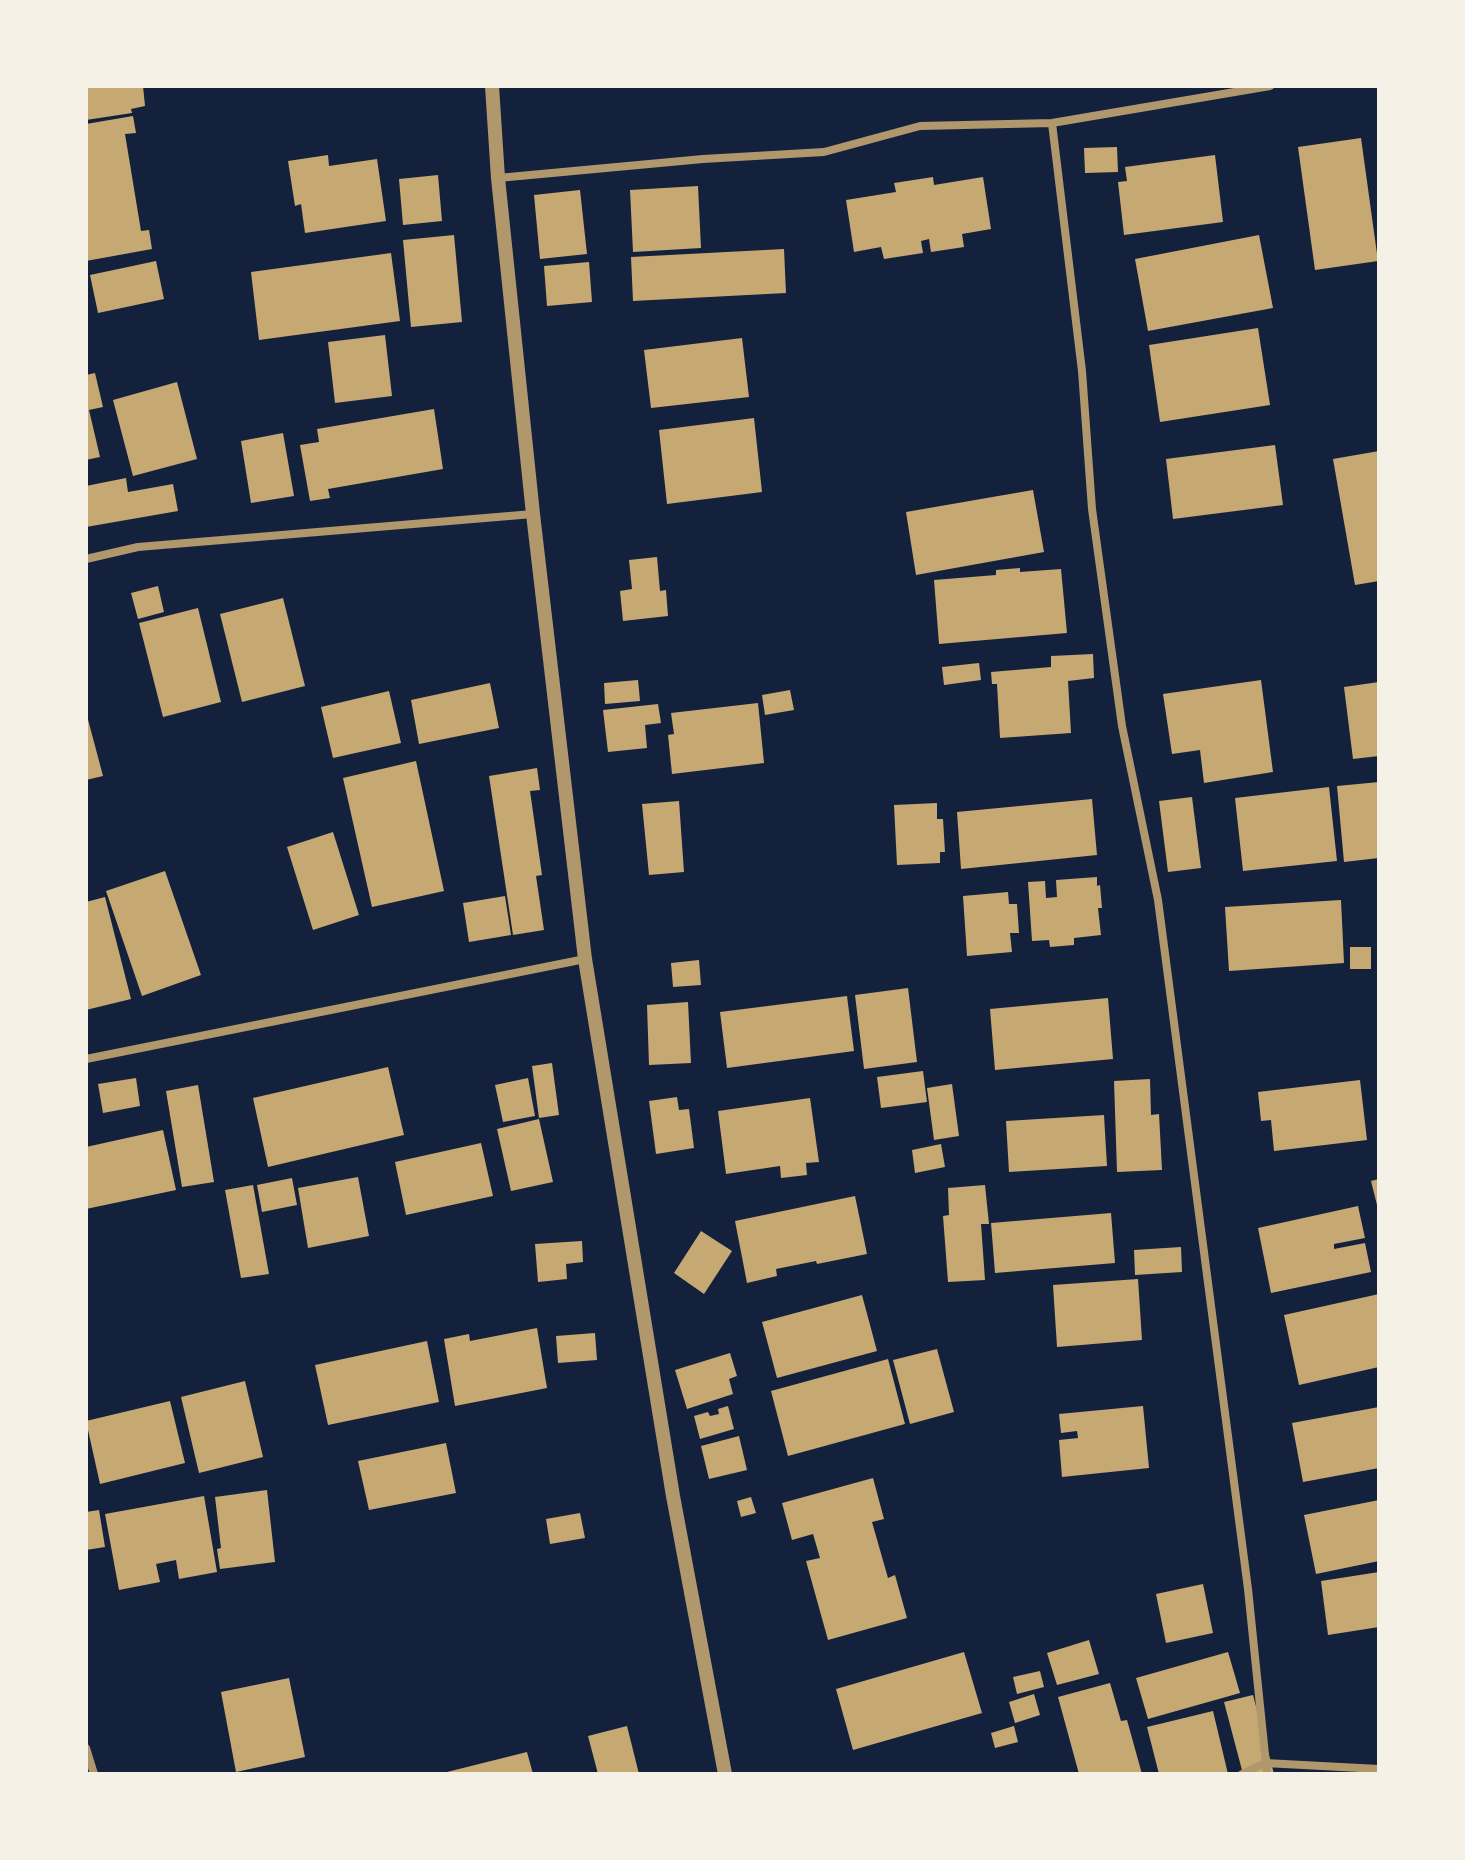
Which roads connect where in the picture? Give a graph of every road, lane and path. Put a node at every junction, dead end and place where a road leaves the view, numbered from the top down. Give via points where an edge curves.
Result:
1 (492, 86) edge
2 (1270, 86) edge
3 (1052, 123) junction
4 (498, 178) junction
5 (533, 514) junction
6 (86, 559) edge
7 (585, 959) junction
8 (86, 1059) edge
9 (86, 1748) edge
10 (1265, 1763) junction
11 (1379, 1769) edge
12 (94, 1774) edge
13 (725, 1774) edge
14 (1242, 1774) edge
15 (1267, 1774) edge

1 - 4 street
2 - 3 street
3 - 4 street via 920,126 824,152
3 - 10 street via 1082,371 1092,509 1122,726 1158,900 1248,1589
4 - 5 street
5 - 6 street via 138,547
5 - 7 street
7 - 8 street
7 - 13 street via 673,1496
9 - 12 street
10 - 11 street
10 - 14 street
10 - 15 street

